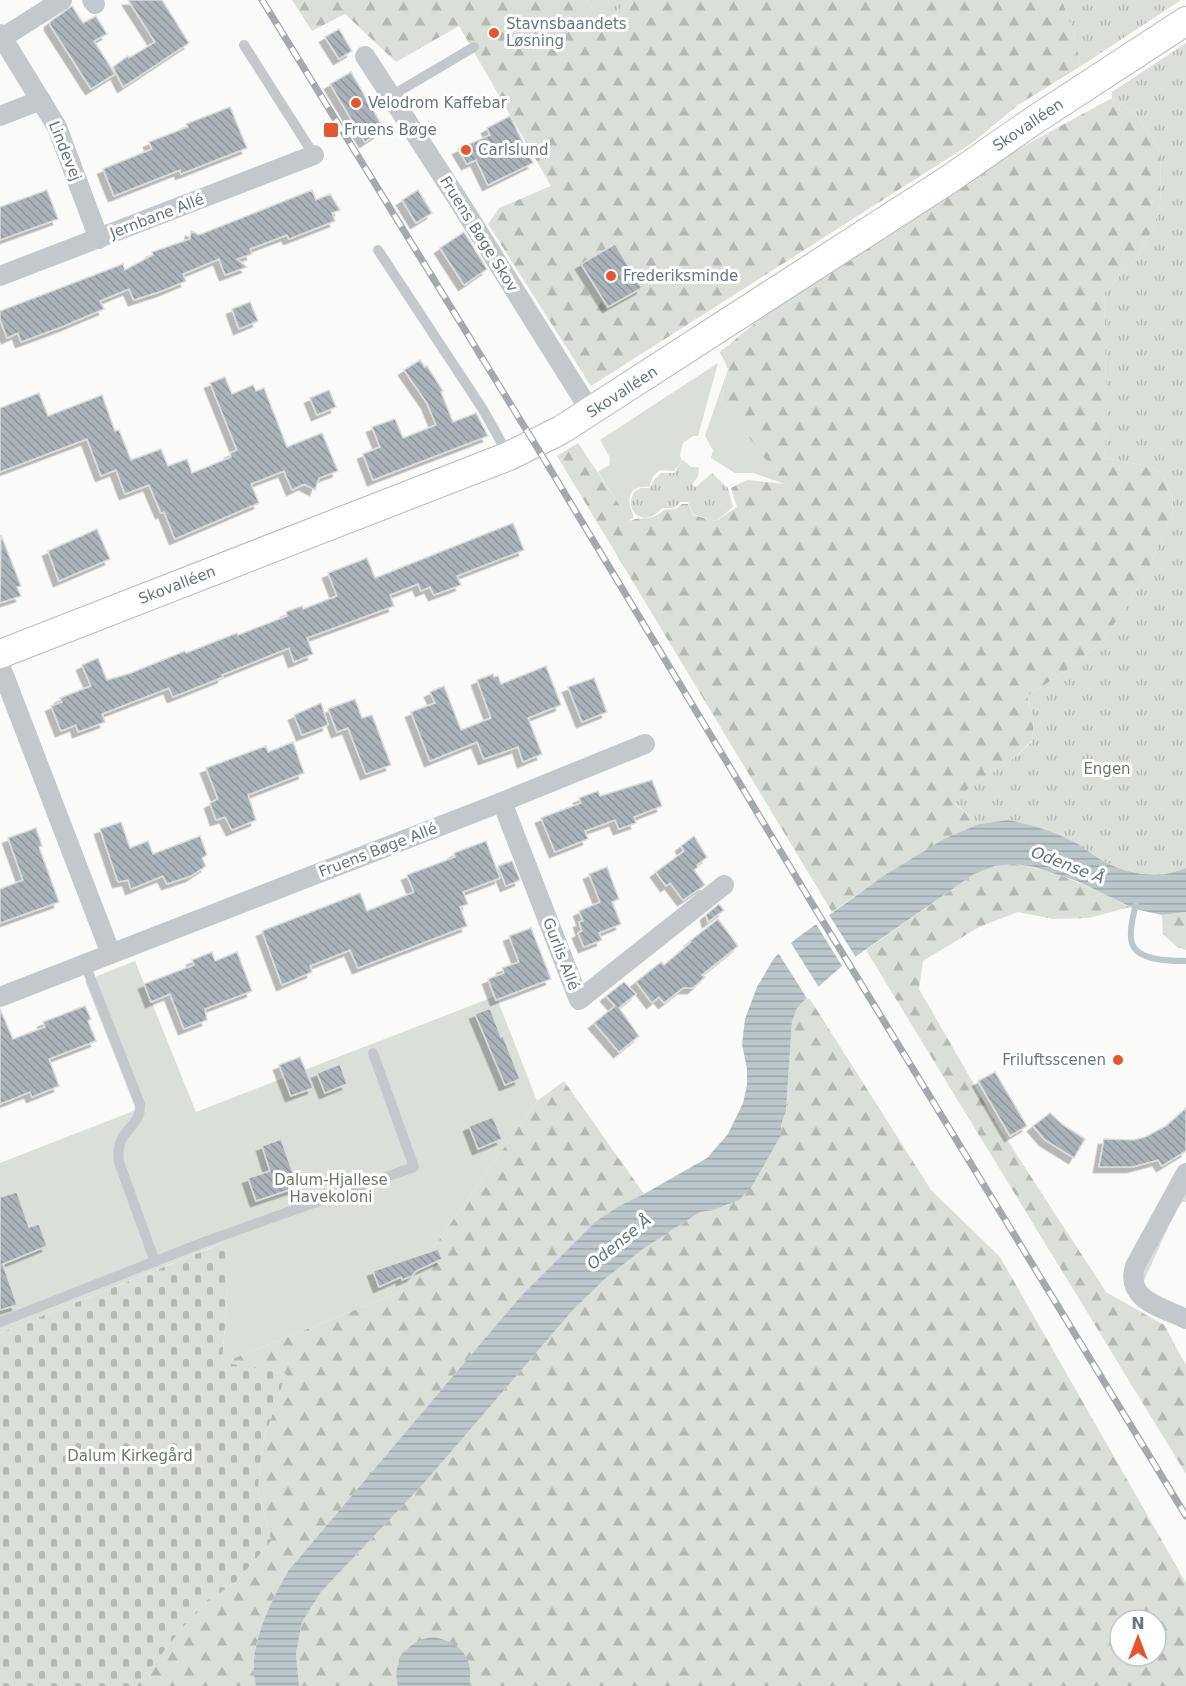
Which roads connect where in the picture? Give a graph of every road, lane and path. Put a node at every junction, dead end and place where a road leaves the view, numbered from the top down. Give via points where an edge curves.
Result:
1 (62, 0) edge
2 (1186, 21) edge
3 (1, 36) edge
4 (244, 45) dead end
5 (474, 47) dead end
6 (365, 56) dead end
7 (391, 96) junction
8 (41, 100) junction
9 (0, 116) edge
10 (314, 155) joint
11 (99, 239) junction
12 (378, 250) dead end
13 (0, 276) edge
14 (591, 412) junction
15 (509, 456) junction
16 (0, 654) edge
17 (0, 665) edge
18 (645, 744) dead end
19 (502, 802) junction
20 (724, 885) dead end
21 (111, 954) junction
22 (85, 964) junction
23 (0, 997) edge
24 (373, 1053) dead end
25 (1186, 1173) edge
26 (155, 1262) junction
27 (1186, 1319) edge
28 (0, 1322) edge

1 - 3 street, Lindevej
2 - 14 street, Skovalléen
3 - 8 street, Lindevej
4 - 10 lane
5 - 7 lane
6 - 7 street, Fruens Bøge Skov
7 - 14 street, Fruens Bøge Skov
8 - 9 street
8 - 11 street, Lindevej via 57,127
10 - 11 street, Jernbane Allé
11 - 13 street, Jernbane Allé
12 - 15 lane
14 - 15 street, Skovalléen
15 - 16 street, Skovalléen
17 - 21 street
18 - 19 street, Fruens Bøge Allé
19 - 20 street, Gurlis Allé via 579,1000
19 - 21 street, Fruens Bøge Allé
21 - 22 street, Fruens Bøge Allé
22 - 23 street, Fruens Bøge Allé
22 - 26 lane via 140,1104 139,1115 121,1138 118,1152
24 - 26 lane via 414,1167
25 - 27 street via 1132,1275 1140,1297
26 - 28 lane

